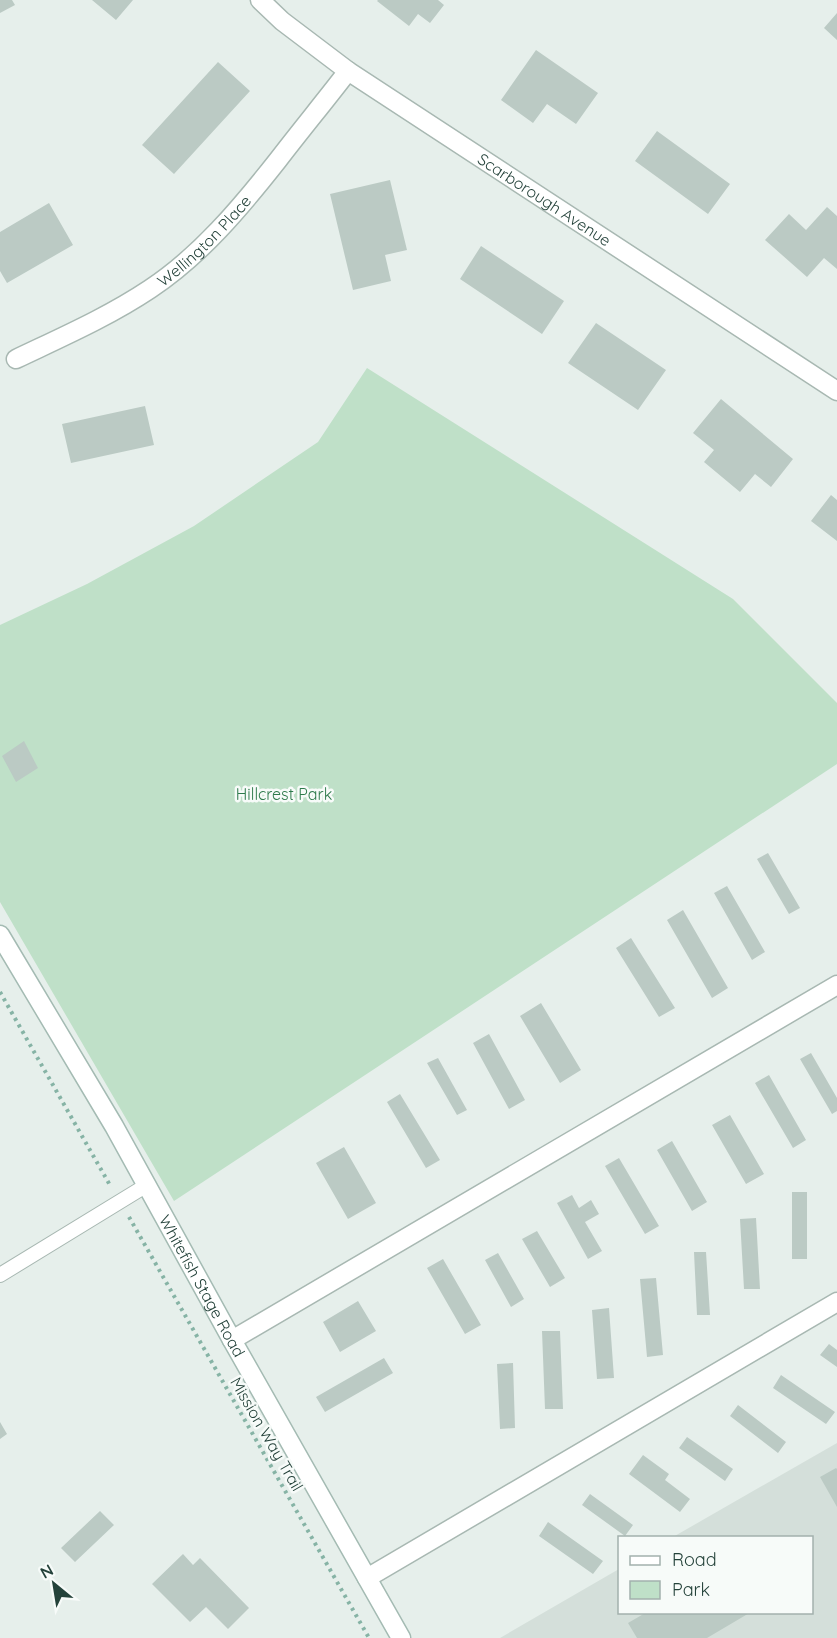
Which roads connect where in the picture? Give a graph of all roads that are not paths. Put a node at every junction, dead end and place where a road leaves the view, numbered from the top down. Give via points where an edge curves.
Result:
1 (260, 0) edge
2 (348, 71) junction
3 (16, 358) dead end
4 (837, 391) edge
5 (0, 936) edge
6 (837, 985) edge
7 (147, 1185) junction
8 (0, 1275) edge
9 (837, 1302) edge
10 (232, 1340) junction
11 (367, 1578) junction
12 (401, 1638) edge

1 - 2 street, Scarborough Avenue
2 - 3 street, Wellington Place via 249,196 172,273 109,314
2 - 4 street, Scarborough Avenue
5 - 7 street, Whitefish Stage Road
6 - 10 street
7 - 8 lane
7 - 10 street, Whitefish Stage Road
9 - 11 street
10 - 11 street, Whitefish Stage Road
11 - 12 street, Whitefish Stage Road

